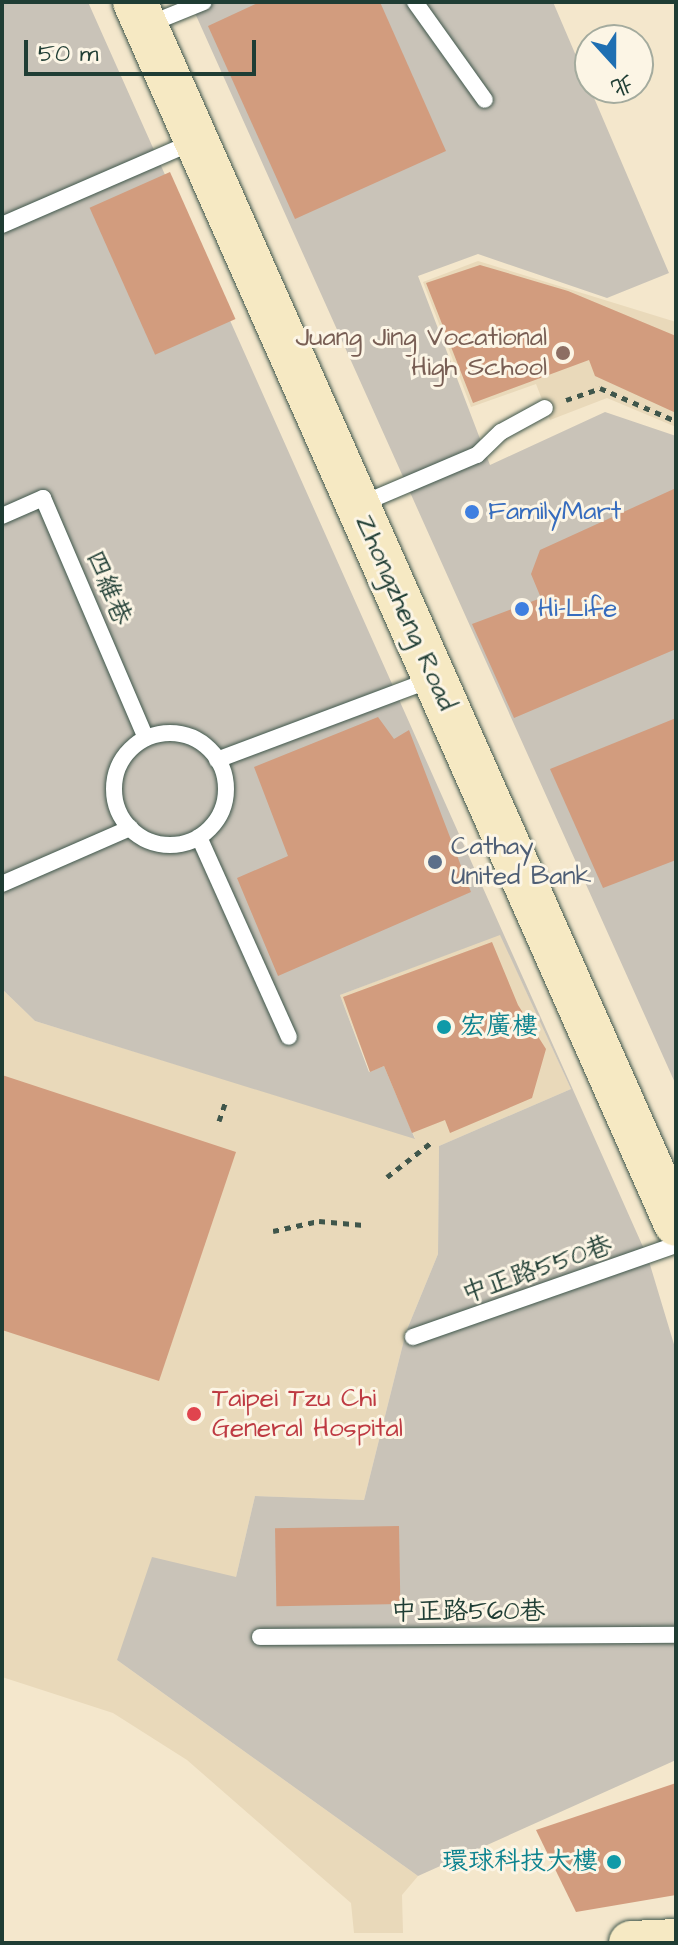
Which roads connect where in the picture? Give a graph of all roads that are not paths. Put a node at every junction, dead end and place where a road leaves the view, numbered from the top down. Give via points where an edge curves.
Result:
1 (204, 2) edge
2 (415, 2) edge
3 (140, 14) edge
4 (485, 100) dead end
5 (196, 141) junction
6 (2, 225) edge
7 (545, 408) road end
8 (358, 505) junction
9 (2, 516) edge
10 (434, 679) junction
11 (146, 738) junction
12 (217, 760) junction
13 (130, 828) junction
14 (199, 837) junction
15 (2, 884) edge
16 (289, 1037) dead end
17 (676, 1224) edge
18 (676, 1245) edge
19 (413, 1337) dead end
20 (676, 1635) edge
21 (260, 1637) dead end
22 (676, 1941) edge
23 (631, 1943) edge

1 - 3 lane
2 - 4 lane
3 - 5 street, Zhongzheng Road
5 - 6 lane
5 - 8 street, Zhongzheng Road
7 - 8 lane via 501,432 477,455
8 - 10 street, Zhongzheng Road
9 - 11 lane, 四維巷 via 43,498
10 - 12 lane
10 - 17 street, Zhongzheng Road
11 - 12 lane via 178,733 207,747
11 - 13 lane via 131,748 114,779 116,806
12 - 14 lane via 225,775 224,802
13 - 14 lane via 163,845
13 - 15 lane
14 - 16 lane
18 - 19 lane, 中正路550巷
20 - 21 lane, 中正路560巷
22 - 23 street

